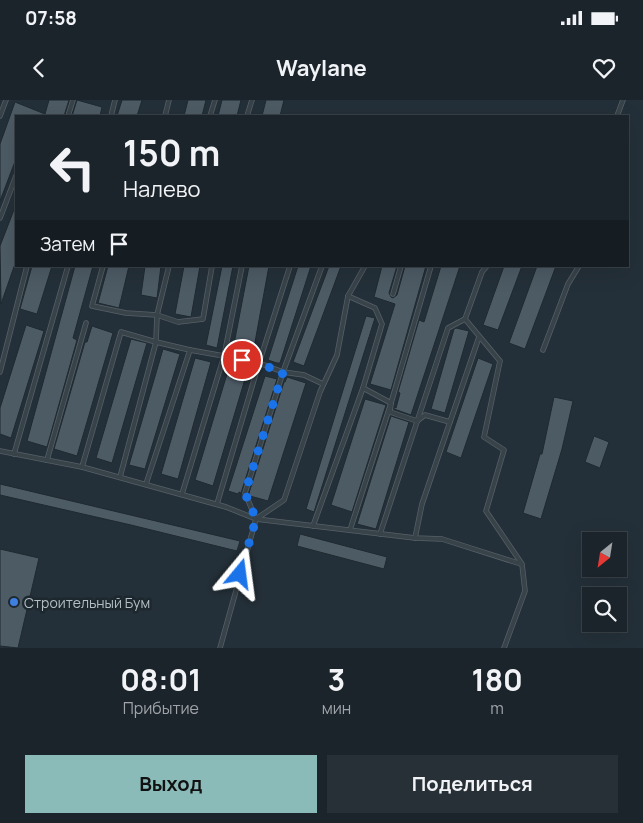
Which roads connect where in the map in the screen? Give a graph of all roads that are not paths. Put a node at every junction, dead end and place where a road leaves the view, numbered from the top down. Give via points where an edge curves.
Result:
1 (6, 100) edge
2 (73, 100) edge
3 (115, 100) edge
4 (169, 100) edge
5 (215, 100) edge
6 (252, 100) edge
7 (623, 100) edge
8 (1, 111) edge
9 (68, 115) edge
10 (111, 115) edge
11 (165, 115) edge
12 (210, 115) edge
13 (247, 115) edge
14 (617, 115) edge
15 (0, 116) edge
16 (15, 178) edge
17 (2, 204) edge
18 (0, 218) edge
19 (27, 267) edge
20 (68, 267) edge
21 (103, 267) edge
22 (169, 267) edge
23 (212, 267) edge
24 (242, 267) edge
25 (290, 267) edge
26 (322, 267) edge
27 (364, 267) edge
28 (401, 267) edge
29 (431, 267) edge
30 (485, 267) edge
31 (578, 267) edge
32 (393, 294) dead end
33 (348, 296) junction
34 (157, 314) junction
35 (465, 319) junction
36 (86, 323) dead end
37 (479, 336) junction
38 (156, 342) junction
39 (190, 350) junction
40 (543, 350) dead end
41 (224, 356) junction
42 (259, 364) junction
43 (0, 372) edge
44 (283, 372) junction
45 (324, 384) junction
46 (363, 388) junction
47 (391, 403) junction
48 (417, 421) junction
49 (450, 422) junction
50 (0, 451) edge
51 (14, 454) junction
52 (46, 460) junction
53 (82, 467) junction
54 (120, 477) junction
55 (146, 484) junction
56 (182, 494) junction
57 (217, 504) junction
58 (256, 519) junction
59 (313, 526) junction
60 (350, 530) junction
61 (380, 534) junction
62 (415, 538) junction
63 (522, 564) junction
64 (220, 648) edge
65 (504, 648) edge

1 - 8 lane
2 - 9 lane
3 - 10 lane
4 - 11 lane
5 - 12 lane
6 - 13 lane
7 - 14 lane
8 - 15 lane
16 - 17 lane
17 - 18 lane
19 - 43 lane
20 - 51 lane
21 - 34 lane via 92,306 126,313
22 - 34 lane
23 - 34 lane via 203,319 178,322
24 - 41 lane
25 - 42 lane
26 - 44 lane
27 - 33 lane
28 - 32 lane
29 - 47 lane
30 - 35 lane
31 - 40 lane via 568,284
33 - 45 lane via 337,355
33 - 46 lane via 375,308 382,324
34 - 38 lane
35 - 37 lane
35 - 48 lane via 448,328
36 - 52 lane
37 - 49 lane
37 - 63 lane via 500,362 484,437 504,450 486,511
38 - 39 lane
38 - 53 lane via 121,332
38 - 54 lane
39 - 41 lane
39 - 55 lane
41 - 42 lane
41 - 56 lane
42 - 44 lane
42 - 57 lane
44 - 45 lane via 304,375
44 - 58 lane via 245,493
45 - 58 lane via 284,500
46 - 47 lane
46 - 59 lane
47 - 48 lane via 390,412
47 - 60 lane
48 - 49 lane via 426,415
48 - 61 lane
49 - 62 lane via 422,504
50 - 51 lane
51 - 52 lane
52 - 53 lane
53 - 54 lane
54 - 55 lane
55 - 56 lane
56 - 57 lane
57 - 58 lane
58 - 59 lane
58 - 64 lane
59 - 60 lane
60 - 61 lane
61 - 62 lane
62 - 63 lane via 442,539
63 - 65 lane via 525,591

